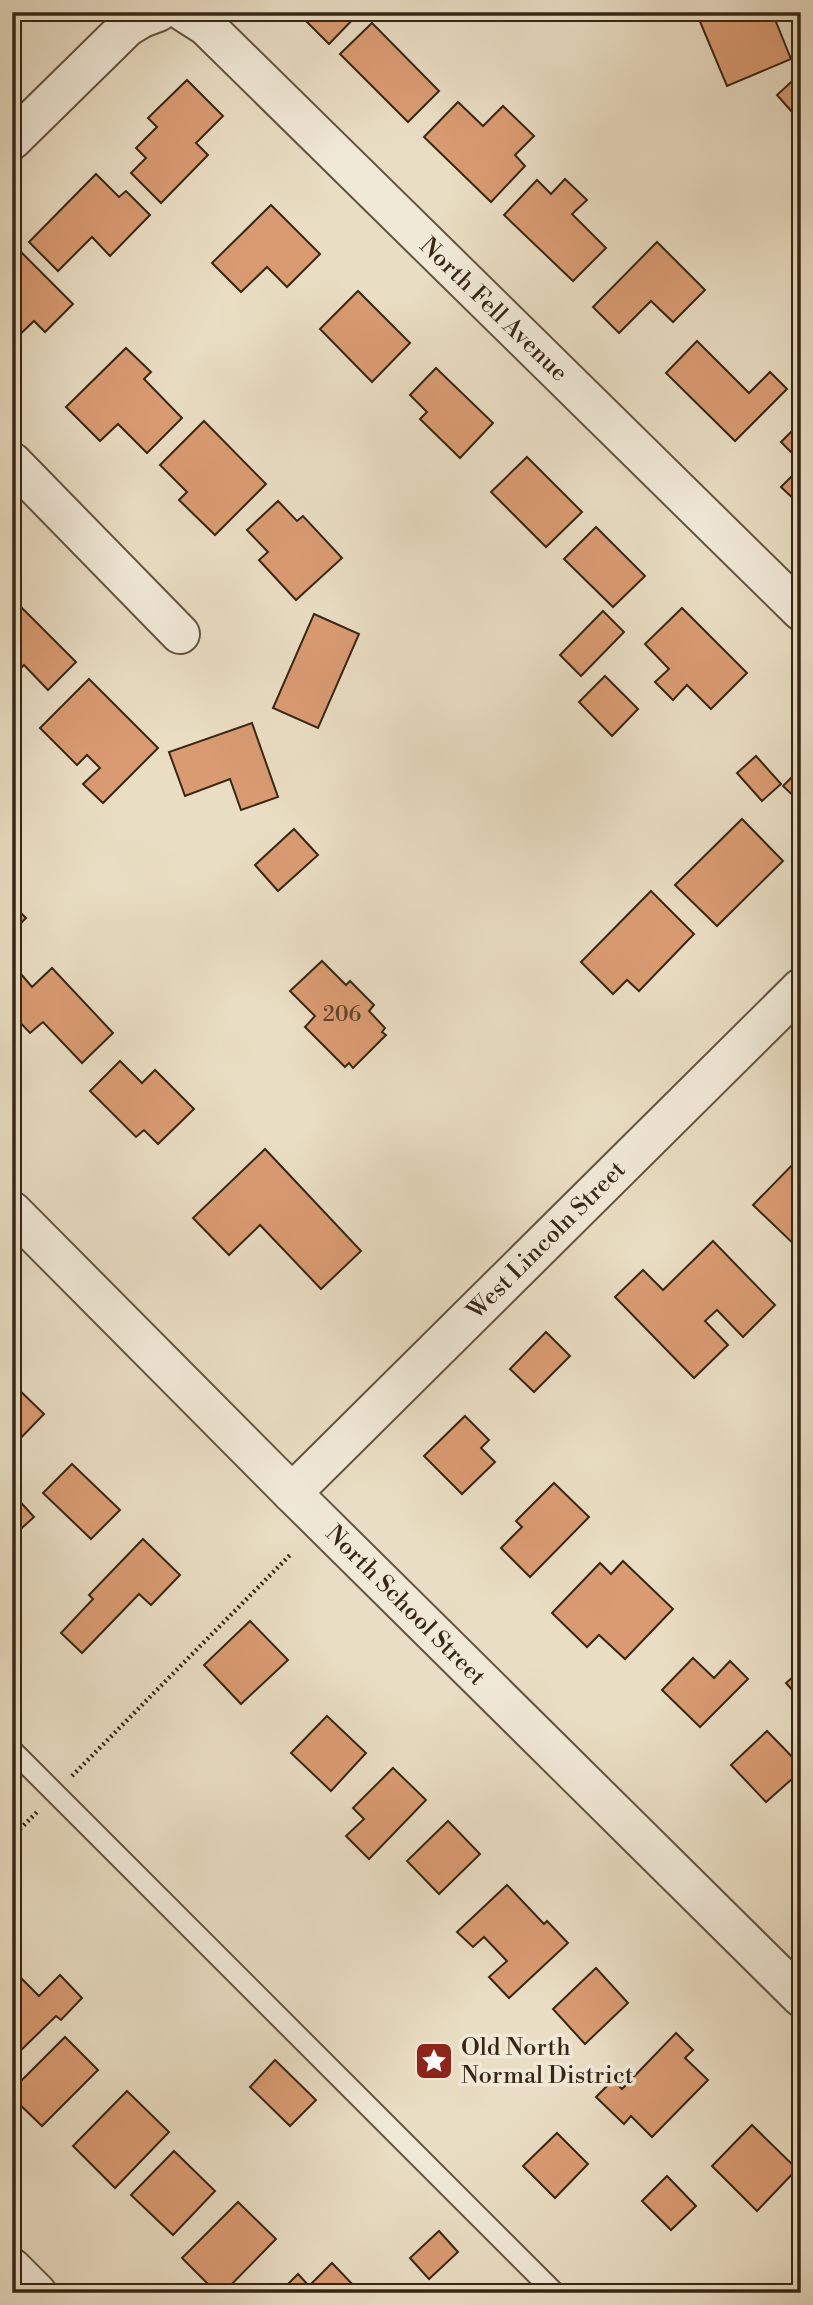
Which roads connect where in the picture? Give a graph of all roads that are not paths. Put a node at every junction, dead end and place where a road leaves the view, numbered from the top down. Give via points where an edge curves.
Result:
1 (158, 12) edge
2 (184, 12) edge
3 (12, 140) edge
4 (12, 462) edge
5 (801, 611) edge
6 (180, 634) dead end
7 (801, 988) edge
8 (12, 1211) edge
9 (292, 1493) junction
10 (12, 1750) edge
11 (801, 1997) edge
12 (12, 2268) edge
13 (37, 2293) edge
14 (555, 2293) edge

1 - 3 street via 127,27
2 - 5 street, North Fell Avenue via 206,26
4 - 6 street
7 - 9 street, West Lincoln Street
8 - 9 street, North School Street
9 - 11 street, North School Street
10 - 14 lane
12 - 13 street

